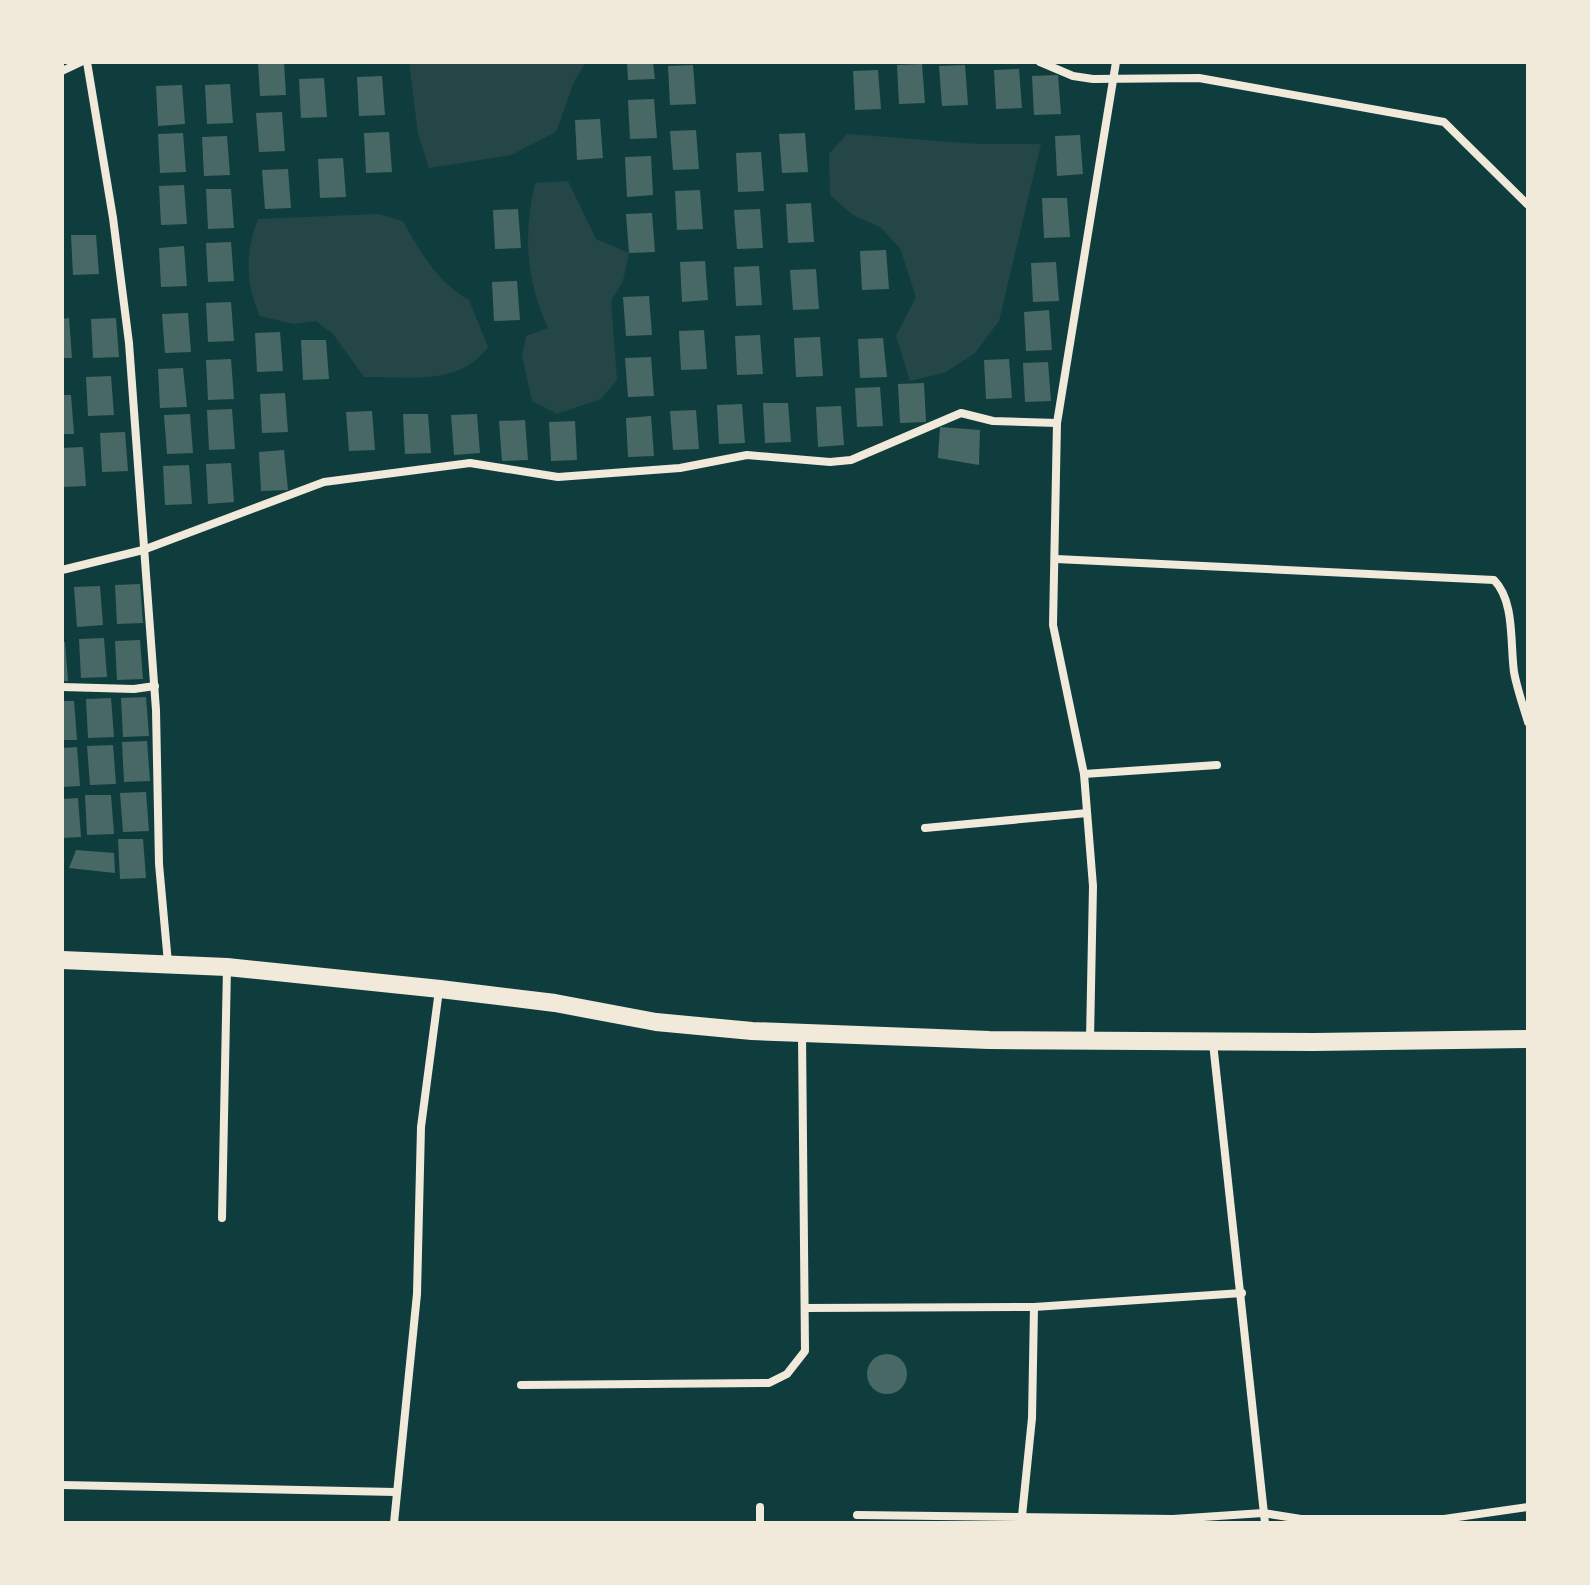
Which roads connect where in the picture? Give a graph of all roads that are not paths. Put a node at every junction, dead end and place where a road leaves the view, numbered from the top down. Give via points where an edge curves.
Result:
1 (84, 62) edge
2 (1040, 62) edge
3 (1116, 62) edge
4 (62, 71) edge
5 (1112, 80) junction
6 (1528, 205) edge
7 (1057, 423) junction
8 (143, 550) junction
9 (1056, 559) junction
10 (62, 570) edge
11 (155, 686) junction
12 (62, 687) edge
13 (1528, 722) edge
14 (1217, 765) dead end
15 (1084, 774) junction
16 (1087, 813) junction
17 (925, 828) dead end
18 (62, 960) edge
19 (168, 964) junction
20 (227, 967) junction
21 (440, 989) junction
22 (802, 1033) junction
23 (1090, 1039) junction
24 (1528, 1039) edge
25 (1213, 1042) junction
26 (222, 1218) dead end
27 (1242, 1293) junction
28 (1034, 1307) junction
29 (805, 1308) junction
30 (521, 1385) dead end
31 (62, 1485) edge
32 (395, 1492) junction
33 (760, 1507) dead end
34 (1528, 1507) edge
35 (1263, 1513) junction
36 (857, 1515) dead end
37 (1022, 1516) junction
38 (394, 1523) edge
39 (760, 1523) edge
40 (1265, 1523) edge

1 - 4 street
1 - 8 street via 129,343
2 - 5 street via 1073,76
3 - 5 street
5 - 6 street via 1199,78 1444,122
5 - 7 street
7 - 8 street via 993,421 961,413 851,460 830,462 747,455 680,468 558,477 470,463 324,482
7 - 9 street
8 - 10 street
8 - 11 street
9 - 13 street via 1494,580 1507,604 1515,675
9 - 15 street via 1056,648
11 - 12 street
11 - 19 street via 159,864
14 - 15 street
15 - 16 street
16 - 17 street
16 - 23 street via 1093,886
18 - 19 highway
19 - 20 highway
20 - 21 highway
20 - 26 street
21 - 22 highway via 656,1022
21 - 32 street via 421,1127 417,1294
22 - 23 highway
22 - 29 street
23 - 25 highway
24 - 25 highway
25 - 27 street
27 - 28 street
27 - 35 street
28 - 29 street
28 - 37 street via 1032,1418
29 - 30 street via 805,1351 787,1374 769,1383
31 - 32 street
32 - 38 street
33 - 39 street
34 - 35 street via 1444,1519 1301,1519
35 - 37 street via 1173,1519
35 - 40 street
36 - 37 street

